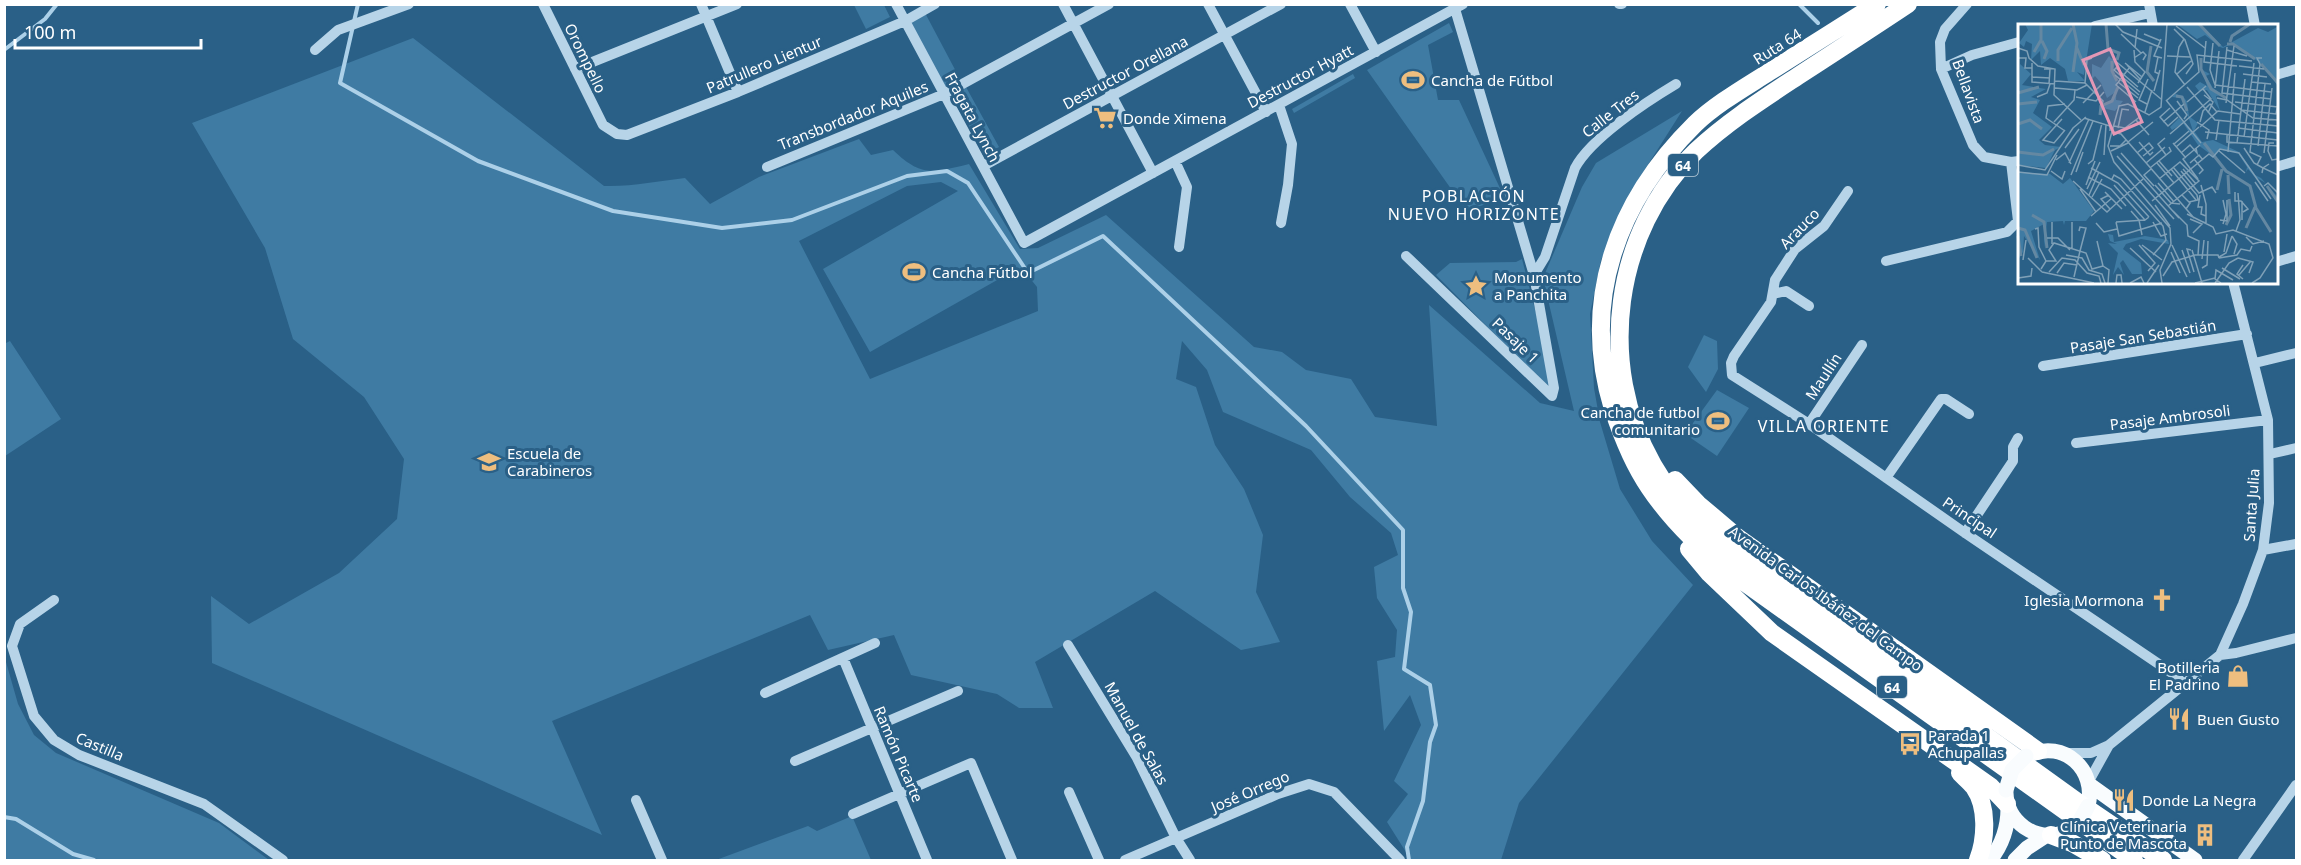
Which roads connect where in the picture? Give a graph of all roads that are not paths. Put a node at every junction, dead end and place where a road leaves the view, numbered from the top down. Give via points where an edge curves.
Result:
1 (409, 4) edge
2 (543, 4) edge
3 (702, 4) edge
4 (737, 4) edge
5 (896, 4) edge
6 (935, 4) edge
7 (1063, 4) edge
8 (1109, 4) edge
9 (1208, 4) edge
10 (1281, 4) edge
11 (1350, 4) edge
12 (1877, 4) edge
13 (1908, 4) edge
14 (1967, 4) edge
15 (2251, 4) edge
16 (1459, 7) edge
17 (392, 8) edge
18 (2150, 9) edge
19 (707, 18) junction
20 (905, 21) junction
21 (1073, 24) junction
22 (2101, 24) edge
23 (2153, 24) edge
24 (2255, 24) edge
25 (1224, 35) junction
26 (2018, 42) edge
27 (315, 50) dead end
28 (1376, 52) junction
29 (574, 69) junction
30 (1941, 69) junction
31 (2296, 69) edge
32 (2277, 75) edge
33 (1676, 84) dead end
34 (738, 92) junction
35 (944, 94) junction
36 (1112, 96) junction
37 (1279, 105) junction
38 (1266, 112) junction
39 (603, 125) joint
40 (1175, 161) junction
41 (2015, 161) edge
42 (2296, 161) edge
43 (983, 166) junction
44 (767, 167) dead end
45 (2277, 167) edge
46 (1153, 173) junction
47 (1848, 192) dead end
48 (1281, 223) dead end
49 (1024, 243) joint
50 (1179, 247) dead end
51 (1406, 256) dead end
52 (2296, 256) edge
53 (1886, 261) dead end
54 (2277, 262) edge
55 (1534, 275) junction
56 (2234, 284) edge
57 (1773, 294) junction
58 (1809, 306) dead end
59 (2247, 334) junction
60 (1862, 345) dead end
61 (2296, 352) edge
62 (2255, 363) junction
63 (2043, 366) dead end
64 (1737, 379) joint
65 (1969, 414) dead end
66 (2268, 420) junction
67 (1809, 424) junction
68 (1640, 436) junction
69 (2018, 438) dead end
70 (2076, 443) dead end
71 (2296, 448) edge
72 (2270, 454) junction
73 (1886, 478) junction
74 (1659, 502) junction
75 (1965, 533) junction
76 (2296, 544) edge
77 (2263, 550) junction
78 (54, 600) dead end
79 (2296, 638) edge
80 (875, 643) dead end
81 (1068, 645) dead end
82 (2220, 655) junction
83 (843, 658) junction
84 (2184, 684) junction
85 (957, 691) dead end
86 (765, 693) dead end
87 (872, 728) junction
88 (2109, 745) junction
89 (1933, 747) junction
90 (2032, 753) junction
91 (2065, 753) junction
92 (795, 761) dead end
93 (2090, 783) junction
94 (2296, 785) edge
95 (1069, 792) dead end
96 (900, 795) junction
97 (636, 800) dead end
98 (2007, 800) junction
99 (853, 814) dead end
100 (2054, 834) junction
101 (1176, 838) junction
102 (283, 861) edge
103 (662, 861) edge
104 (927, 861) edge
105 (1012, 861) edge
106 (1099, 861) edge
107 (1125, 861) edge
108 (1190, 861) edge
109 (1400, 861) edge
110 (1978, 861) edge
111 (1990, 861) edge
112 (2015, 861) edge
113 (2102, 861) edge
114 (2134, 861) edge
115 (2163, 861) edge
116 (2195, 861) edge
117 (2243, 861) edge

1 - 17 street
2 - 29 street, Orompello
3 - 19 street
4 - 19 street
5 - 20 street, Fragata Lynch
6 - 20 street, Patrullero Lientur
7 - 21 street
8 - 21 street, Transbordador Aquiles
9 - 25 street
10 - 25 street, Destructor Orellana
11 - 28 street
12 - 74 highway, Ruta 64 / 64 via 1697,122 1665,157 1634,202 1615,243 1602,307 1602,350 1610,399 1631,455
13 - 68 highway, Avenida Carlos Ibáñez del Campo / 64 via 1743,113 1707,141 1673,178 1647,220 1626,274 1619,320 1623,381
14 - 30 street, Bellavista via 1945,29 1940,42
15 - 24 street
16 - 28 street, Destructor Hyatt
16 - 55 street
17 - 27 street via 338,30
18 - 22 street
18 - 23 street
19 - 29 street
19 - 34 street
20 - 34 street, Patrullero Lientur
20 - 35 street, Fragata Lynch
21 - 35 street, Transbordador Aquiles
21 - 36 street
25 - 36 street, Destructor Orellana
25 - 38 street
26 - 30 street via 1972,55
28 - 37 street, Destructor Hyatt
29 - 39 street, Orompello
30 - 41 street, Bellavista via 1974,145 1984,157
31 - 32 street
33 - 55 street, Calle Tres via 1654,97 1582,156 1545,257
34 - 39 street, Patrullero Lientur via 627,135
35 - 43 street, Fragata Lynch
35 - 44 street, Transbordador Aquiles
36 - 43 street, Destructor Orellana
36 - 46 street
37 - 38 street, Destructor Hyatt
37 - 48 street via 1292,144
38 - 40 street, Destructor Hyatt
40 - 46 street, Destructor Hyatt
40 - 50 street via 1187,187
41 - 53 street via 2018,220 2007,232
42 - 45 street
43 - 49 street, Fragata Lynch
46 - 49 street, Destructor Hyatt
47 - 57 street, Arauco via 1824,226 1801,242 1775,280
51 - 55 street, Pasaje 1 via 1552,396 1554,388
52 - 54 street
56 - 59 street, Santa Julia
57 - 58 street via 1786,291
57 - 64 street, Arauco via 1767,310 1734,356 1730,369
59 - 62 street, Santa Julia
59 - 63 street, Pasaje San Sebastián
60 - 67 street, Maullín
61 - 62 street
62 - 66 street, Santa Julia
64 - 67 street, Principal
65 - 73 street via 1941,399
66 - 70 street, Pasaje Ambrosoli
66 - 72 street, Santa Julia
67 - 73 street, Principal
68 - 90 highway via 1679,485 1717,521
68 - 115 highway, Avenida Carlos Ibáñez del Campo / 64 via 1656,470 1682,506 1736,557
69 - 75 street via 2013,461
71 - 72 street
72 - 77 street, Santa Julia
73 - 75 street, Principal
74 - 89 highway via 1697,559 1772,633
74 - 114 highway, 64 via 1693,540 1730,572
75 - 84 street, Principal
76 - 77 street
77 - 82 street, Santa Julia
78 - 102 street, Castilla via 20,624 12,646 34,716 47,732 79,755 204,804
79 - 82 street
80 - 83 street
81 - 101 street, Manuel de Salas via 1137,758
82 - 84 street, Santa Julia
83 - 86 street
83 - 87 street, Ramón Picarte
84 - 88 street, Santa Julia
85 - 87 street
87 - 92 street
87 - 96 street, Ramón Picarte
88 - 91 street, Santa Julia via 2091,753
88 - 93 street, Santa Julia
89 - 98 highway
89 - 110 highway via 1978,795 1984,836
90 - 91 main road
90 - 98 main road, bridge via 2012,770
91 - 93 main road via 2082,766
93 - 100 main road, bridge via 2088,806 2079,822
93 - 116 main road
94 - 117 street
95 - 106 street
96 - 99 street
96 - 104 street, Ramón Picarte
96 - 105 street via 971,763
97 - 103 street
98 - 100 main road via 2014,819 2023,827 2034,833
98 - 111 main road via 2007,829
100 - 112 main road via 2027,848
100 - 113 highway
101 - 107 street, José Orrego
101 - 108 street, Manuel de Salas
101 - 109 street, José Orrego via 1309,784 1334,792

